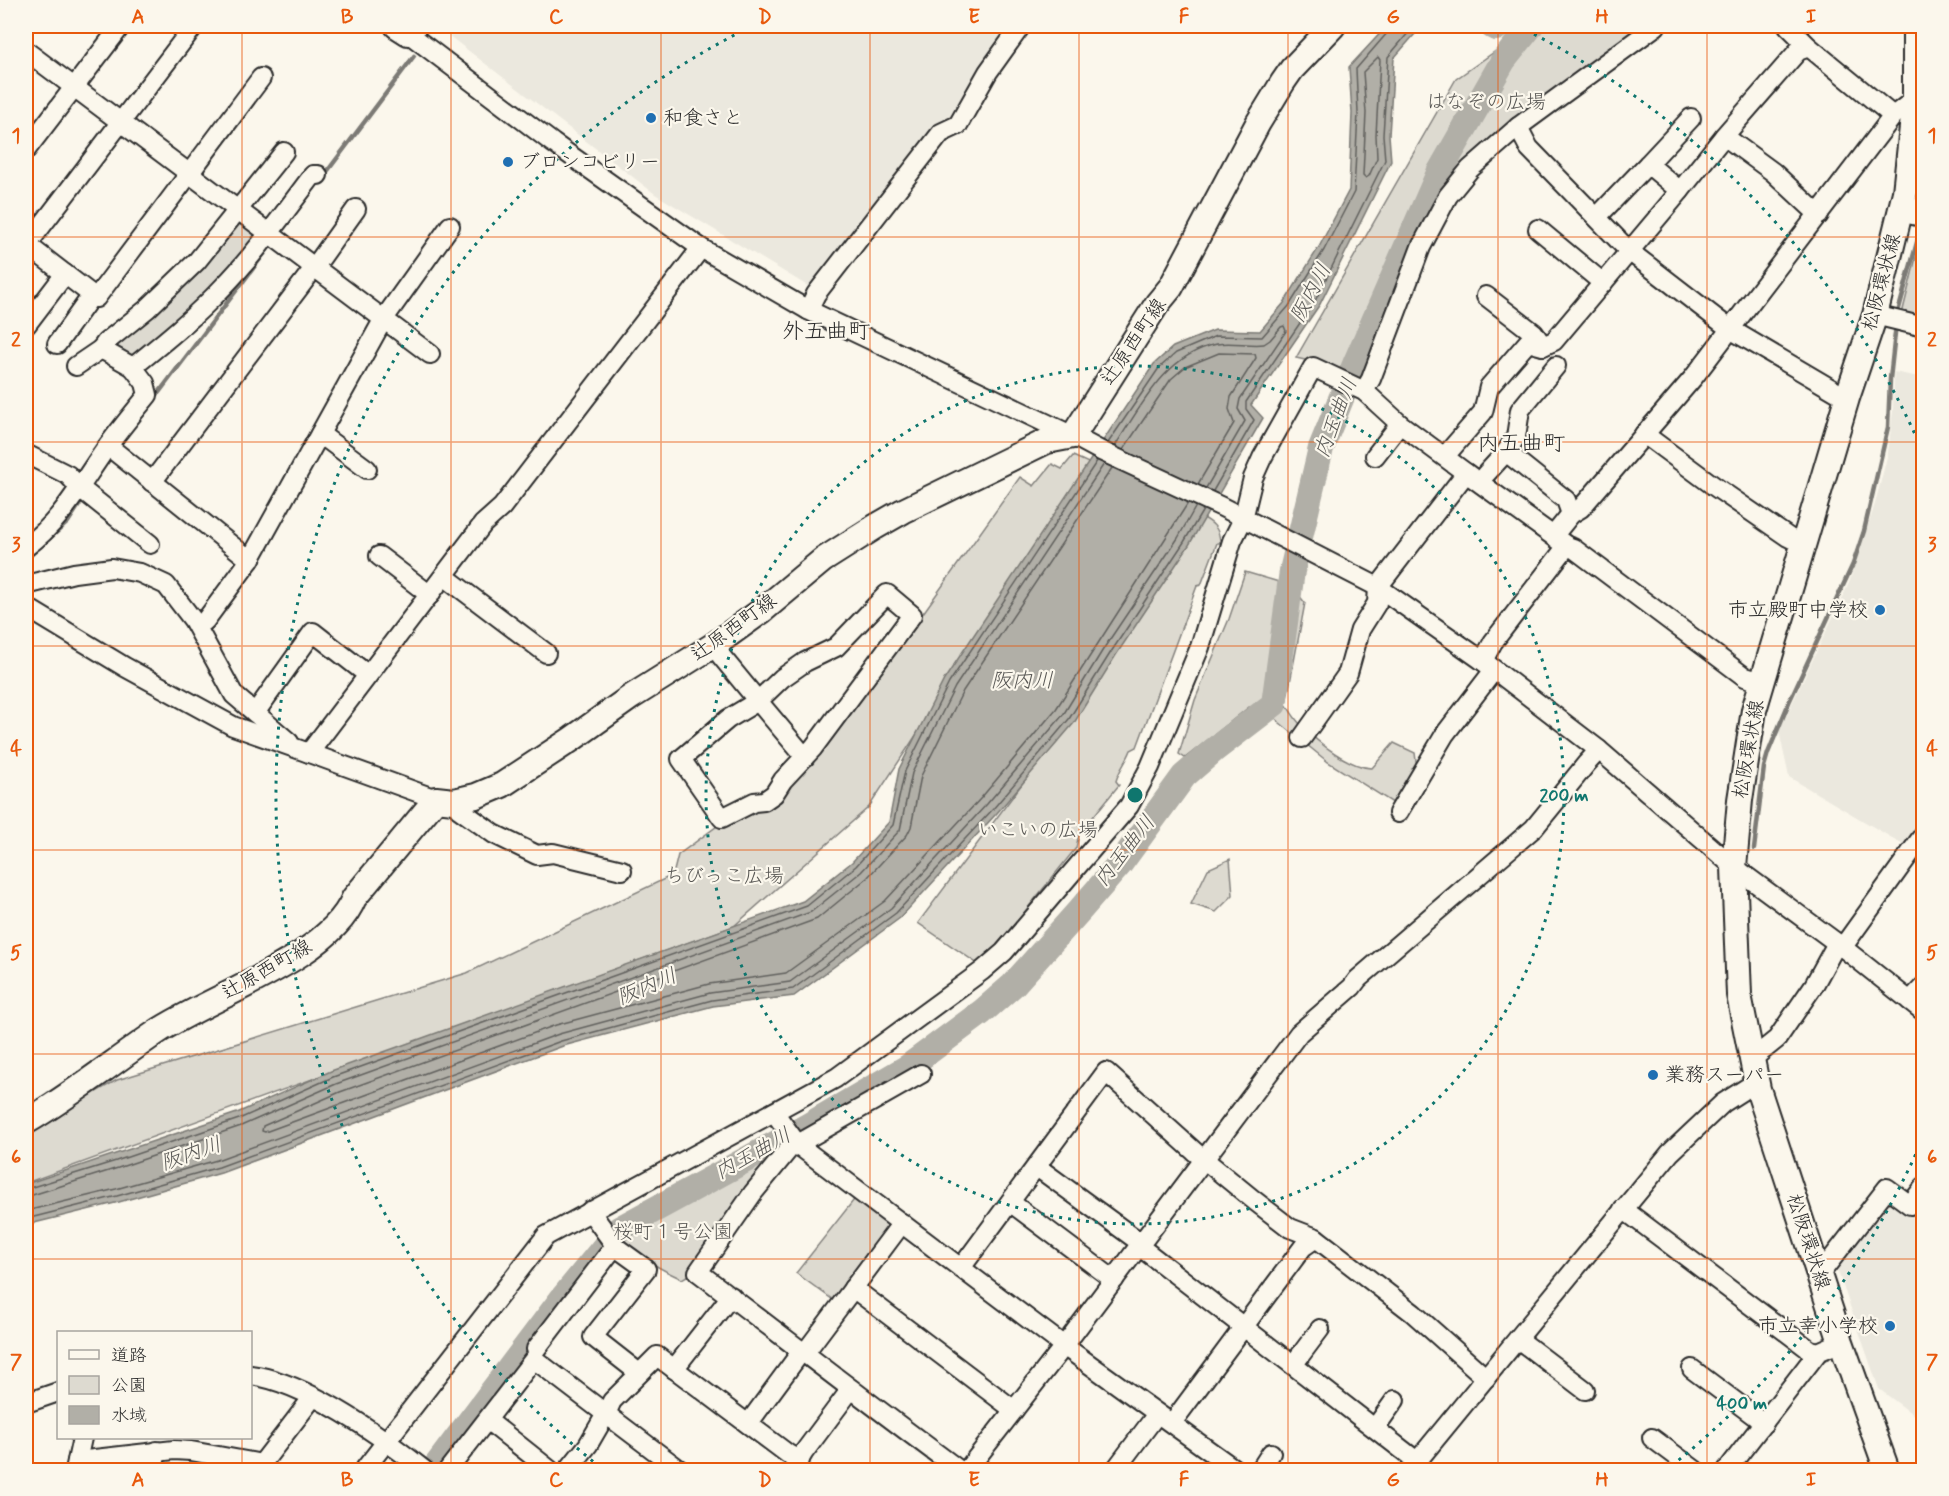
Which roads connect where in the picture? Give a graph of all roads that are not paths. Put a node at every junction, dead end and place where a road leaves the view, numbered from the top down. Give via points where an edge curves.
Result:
1 (120, 26) edge
2 (1021, 26) edge
3 (1333, 26) edge
4 (1656, 26) edge
5 (1788, 26) edge
6 (1915, 26) edge
7 (407, 27) edge
8 (200, 28) edge
9 (1809, 47) junction
10 (26, 51) edge
11 (261, 78) dead end
12 (73, 87) junction
13 (1915, 99) junction
14 (1893, 116) junction
15 (1691, 118) dead end
16 (121, 122) junction
17 (1518, 127) junction
18 (1724, 136) junction
19 (26, 150) edge
20 (284, 152) dead end
21 (1648, 164) junction
22 (190, 174) junction
23 (318, 175) dead end
24 (1680, 191) junction
25 (1923, 202) edge
26 (356, 208) dead end
27 (238, 211) junction
28 (1900, 212) junction
29 (1819, 215) junction
30 (1597, 217) junction
31 (450, 226) dead end
32 (1538, 229) dead end
33 (274, 237) junction
34 (701, 248) junction
35 (28, 251) edge
36 (1629, 251) junction
37 (314, 268) junction
38 (65, 274) junction
39 (1603, 283) junction
40 (92, 295) junction
41 (1486, 296) dead end
42 (808, 310) junction
43 (1875, 315) junction
44 (383, 320) junction
45 (27, 324) edge
46 (1923, 327) edge
47 (1730, 329) junction
48 (57, 344) dead end
49 (1543, 346) junction
50 (101, 349) junction
51 (430, 354) dead end
52 (76, 366) dead end
53 (1556, 366) dead end
54 (134, 367) junction
55 (1359, 388) junction
56 (1847, 398) junction
57 (1400, 424) junction
58 (320, 434) junction
59 (1644, 434) junction
60 (1073, 436) junction
61 (114, 451) junction
62 (1506, 452) junction
63 (26, 454) edge
64 (1375, 456) dead end
65 (1445, 456) junction
66 (367, 469) dead end
67 (1466, 473) junction
68 (1485, 475) dead end
69 (152, 482) junction
70 (85, 492) junction
71 (1571, 514) junction
72 (1243, 519) junction
73 (1560, 540) junction
74 (150, 544) dead end
75 (1804, 545) junction
76 (26, 547) edge
77 (379, 556) dead end
78 (250, 560) junction
79 (444, 576) junction
80 (26, 585) edge
81 (1378, 588) junction
82 (430, 595) junction
83 (26, 607) edge
84 (205, 621) dead end
85 (717, 643) junction
86 (546, 653) dead end
87 (1488, 666) junction
88 (368, 675) junction
89 (1762, 682) junction
90 (758, 701) junction
91 (255, 712) junction
92 (1302, 738) dead end
93 (1599, 750) junction
94 (303, 751) junction
95 (805, 757) junction
96 (445, 800) junction
97 (1398, 813) dead end
98 (1923, 834) edge
99 (1734, 867) junction
100 (622, 870) dead end
101 (1840, 946) junction
102 (1923, 986) edge
103 (1917, 1007) edge
104 (1753, 1071) junction
105 (921, 1074) dead end
106 (774, 1112) junction
107 (26, 1122) edge
108 (798, 1144) junction
109 (1204, 1159) junction
110 (1037, 1167) junction
111 (1923, 1187) edge
112 (1010, 1203) junction
113 (1623, 1209) junction
114 (590, 1211) junction
115 (902, 1223) junction
116 (1316, 1238) junction
117 (613, 1242) junction
118 (1140, 1244) junction
119 (961, 1268) junction
120 (1820, 1274) junction
121 (1114, 1280) junction
122 (853, 1288) junction
123 (731, 1296) junction
124 (1244, 1327) junction
125 (1320, 1329) dead end
126 (1518, 1339) junction
127 (1841, 1342) junction
128 (1064, 1346) junction
129 (536, 1348) dead end
130 (1818, 1352) junction
131 (802, 1353) junction
132 (1293, 1365) junction
133 (675, 1369) junction
134 (1692, 1370) dead end
135 (639, 1373) junction
136 (252, 1376) edge
137 (1486, 1378) junction
138 (851, 1389) junction
139 (1585, 1390) dead end
140 (57, 1392) edge
141 (313, 1397) junction
142 (1395, 1400) dead end
143 (26, 1403) edge
144 (1014, 1410) junction
145 (606, 1414) junction
146 (1157, 1414) junction
147 (1178, 1415) dead end
148 (487, 1420) junction
149 (1764, 1423) junction
150 (748, 1424) junction
151 (1375, 1428) junction
152 (1653, 1438) dead end
153 (82, 1439) edge
154 (386, 1442) junction
155 (157, 1451) junction
156 (1271, 1453) dead end
157 (796, 1465) edge
158 (76, 1466) edge
159 (260, 1467) edge
160 (1417, 1467) edge
161 (153, 1470) edge
162 (364, 1470) edge
163 (423, 1470) edge
164 (448, 1470) edge
165 (550, 1470) edge
166 (568, 1470) edge
167 (680, 1470) edge
168 (959, 1470) edge
169 (967, 1470) edge
170 (1114, 1470) edge
171 (1236, 1470) edge
172 (1260, 1470) edge
173 (1695, 1470) edge
174 (1727, 1470) edge
175 (1887, 1470) edge

1 - 12 street
2 - 42 street via 988,72 958,125 941,133 816,294
3 - 60 main road, 辻原西町線 via 1283,82 1171,287
4 - 17 street
5 - 9 street
6 - 13 main road, 松阪環状線
7 - 34 street via 553,142
8 - 16 street
9 - 14 street
9 - 18 street via 1798,51
10 - 12 street
11 - 22 street
12 - 16 street
12 - 19 street
13 - 14 street
13 - 28 main road, 松阪環状線
14 - 29 street
15 - 21 street
16 - 22 street
16 - 35 street
17 - 30 street via 1529,148
17 - 55 street via 1470,169 1448,196 1421,247 1371,379
18 - 24 street
18 - 29 street via 1773,172
20 - 27 street
21 - 24 street
21 - 30 street
22 - 27 street
22 - 40 street via 96,298
23 - 33 street via 313,175
24 - 36 street
25 - 28 street via 1917,216
26 - 37 street
27 - 33 street
27 - 50 street via 186,273
28 - 43 main road, 松阪環状線
29 - 47 street
30 - 36 street
31 - 44 street
32 - 39 street
33 - 37 street
33 - 54 street via 208,303
34 - 42 street
34 - 79 street via 502,507 483,524
35 - 38 street
36 - 39 street
36 - 47 street
37 - 44 street
37 - 69 street
38 - 40 street
38 - 45 street
39 - 49 street via 1554,341
40 - 48 street
41 - 49 street via 1527,327
42 - 60 street
43 - 46 street
43 - 56 main road, 松阪環状線
44 - 51 street
44 - 58 street
47 - 56 street
47 - 59 street via 1694,378
49 - 65 street via 1528,342 1489,387 1483,412
50 - 52 street
50 - 54 street
53 - 62 street via 1521,410 1516,437
54 - 61 street via 148,395
55 - 57 street
55 - 72 street via 1313,367 1262,458
56 - 75 main road, 松阪環状線
57 - 64 street
57 - 65 street
58 - 66 street
58 - 78 street
59 - 71 street via 1581,508
59 - 75 street
60 - 72 street
60 - 85 main road, 辻原西町線 via 1047,441 893,516 824,560
61 - 69 street
61 - 70 street
62 - 68 street
62 - 71 street via 1566,500
63 - 70 street via 68,475
65 - 67 street
67 - 73 street
67 - 81 street
69 - 78 street
70 - 74 street
70 - 76 street
71 - 73 street
72 - 81 street
72 - 106 street via 1232,541 1200,647 1150,767 1129,806 1004,952 982,971 836,1078
73 - 87 street via 1492,642
73 - 89 street via 1746,677
75 - 89 main road, 松阪環状線
77 - 82 street
78 - 84 street
79 - 82 street
79 - 86 street
80 - 91 street via 112,568 158,580 174,593 193,620 234,695
81 - 87 street
81 - 92 street via 1377,603 1360,630 1348,673
82 - 88 street
83 - 94 street via 233,726
85 - 90 street via 721,656
85 - 96 main road, 辻原西町線 via 502,785 476,796
87 - 93 street
87 - 97 street
88 - 91 street via 313,632
88 - 94 street
89 - 99 main road, 松阪環状線 via 1748,740
90 - 95 street
90 - 95 street via 728,719 681,759 722,818 774,794
90 - 95 street via 805,662 836,647 887,594 912,615
91 - 94 street
93 - 99 street
93 - 109 street via 1534,828 1299,1033
94 - 96 street
96 - 100 street via 494,834 537,855 553,853
96 - 107 main road, 辻原西町線 via 354,898 328,934 304,952 158,1032
98 - 101 street
99 - 101 street
99 - 104 main road, 松阪環状線 via 1739,995
101 - 103 street
101 - 104 street
102 - 103 street
104 - 113 street via 1670,1153
104 - 120 main road, 松阪環状線
105 - 108 street
106 - 108 street
106 - 114 street
108 - 115 street
108 - 123 street via 789,1149 753,1193 698,1272
109 - 110 street via 1106,1072
109 - 116 street via 1290,1228
109 - 118 street
110 - 112 street
110 - 118 street
111 - 120 street via 1910,1205 1887,1188
112 - 119 street
112 - 121 street
113 - 126 street
113 - 130 street via 1810,1350
114 - 117 street
114 - 154 street via 546,1236
115 - 119 street
115 - 122 street
116 - 124 street via 1303,1247
116 - 137 street via 1413,1312
117 - 129 street via 611,1251
117 - 135 street via 646,1269 593,1337
118 - 121 street
118 - 124 street
119 - 128 street
120 - 127 main road, 松阪環状線
121 - 128 street
122 - 131 street
122 - 144 street
123 - 131 street
123 - 133 street
124 - 132 street
124 - 147 street
125 - 132 street
126 - 137 street
126 - 139 street
127 - 130 street
127 - 175 main road, 松阪環状線
128 - 144 street
128 - 146 street
130 - 149 street
131 - 138 street
131 - 150 street
132 - 151 street
133 - 135 street via 657,1356
133 - 150 street
134 - 149 street
135 - 145 street via 612,1401
136 - 141 street
137 - 160 street
138 - 157 street
138 - 168 street
140 - 143 street
141 - 154 street
141 - 159 street
142 - 151 street
144 - 169 street
145 - 148 street via 534,1359
145 - 166 street
145 - 167 street
146 - 170 street
146 - 171 street
148 - 164 street
148 - 165 street
149 - 174 street
150 - 157 street via 788,1454
151 - 160 street
152 - 173 street
153 - 158 street
154 - 162 street
154 - 163 street
155 - 158 street
155 - 159 street via 191,1451
155 - 161 street
156 - 172 street

